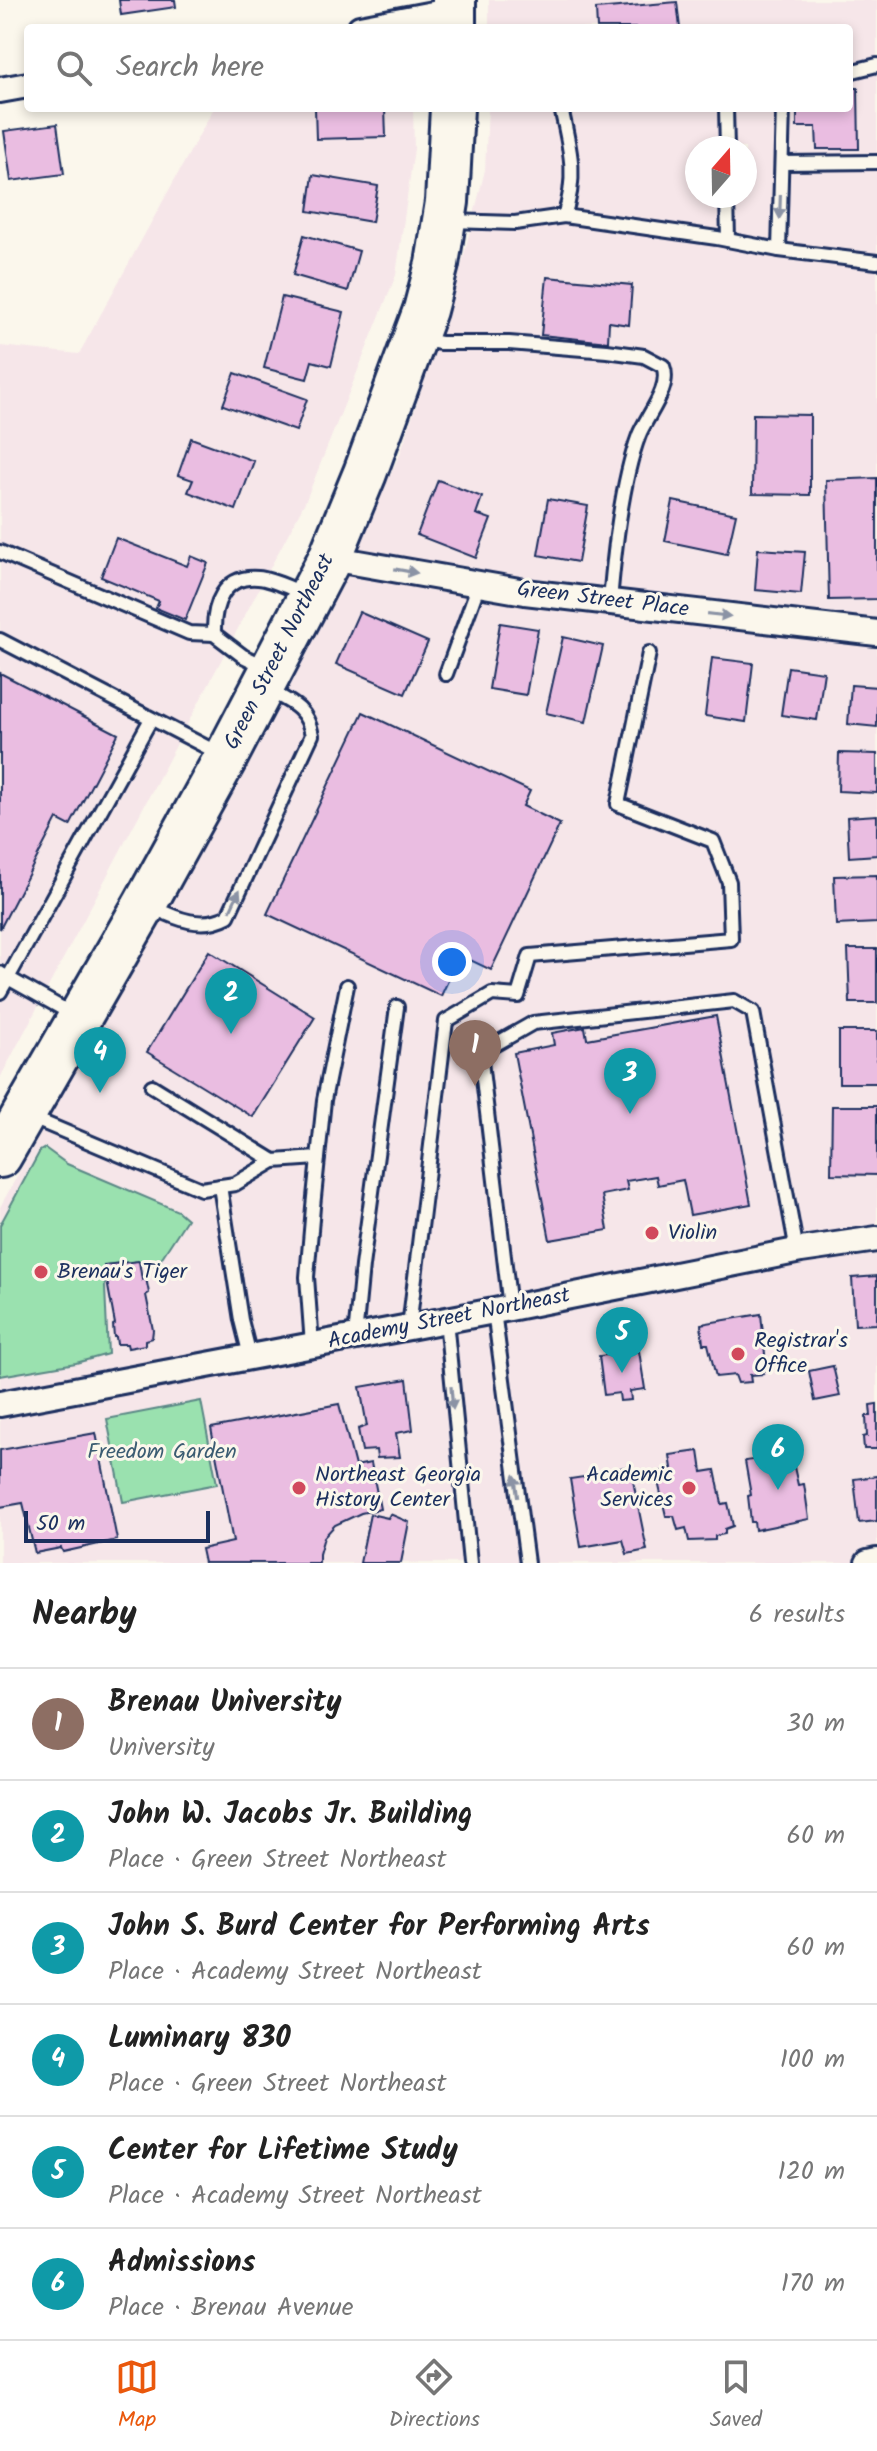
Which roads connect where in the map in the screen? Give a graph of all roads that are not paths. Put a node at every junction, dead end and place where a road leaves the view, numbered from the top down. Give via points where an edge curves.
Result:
1 (454, 13) edge
2 (385, 24) edge
3 (877, 65) edge
4 (853, 71) edge
5 (24, 86) edge
6 (0, 90) edge
7 (452, 112) edge
8 (562, 112) edge
9 (726, 112) edge
10 (783, 112) edge
11 (727, 136) edge
12 (877, 162) edge
13 (782, 163) junction
14 (727, 208) edge
15 (564, 216) junction
16 (444, 220) junction
17 (728, 240) junction
18 (779, 250) junction
19 (877, 262) edge
20 (415, 338) junction
21 (0, 552) edge
22 (330, 558) junction
23 (479, 584) junction
24 (310, 596) junction
25 (610, 602) junction
26 (877, 633) edge
27 (214, 634) junction
28 (0, 640) edge
29 (649, 653) dead end
30 (446, 674) dead end
31 (267, 678) junction
32 (151, 719) junction
33 (226, 757) junction
34 (145, 904) junction
35 (4, 975) edge
36 (347, 986) dead end
37 (0, 992) edge
38 (397, 1007) dead end
39 (80, 1018) junction
40 (152, 1086) dead end
41 (13, 1129) edge
42 (318, 1158) junction
43 (274, 1161) junction
44 (220, 1186) junction
45 (877, 1239) edge
46 (797, 1251) junction
47 (502, 1310) junction
48 (446, 1320) junction
49 (409, 1327) junction
50 (355, 1337) junction
51 (312, 1345) junction
52 (250, 1356) junction
53 (11, 1401) edge
54 (877, 1561) edge
55 (470, 1563) edge
56 (527, 1563) edge
57 (868, 1563) edge

1 - 2 street
3 - 4 lane
5 - 6 street
7 - 16 highway, Green Street Northeast
8 - 15 lane via 573,168
9 - 11 lane
10 - 13 lane
12 - 13 lane
13 -> 18 lane
14 - 17 lane
15 - 16 lane via 515,223
15 - 17 lane
16 - 20 highway, Green Street Northeast
17 - 18 lane
18 - 19 lane
20 - 22 highway, Green Street Northeast
20 - 25 lane via 607,351 644,356 663,366 666,378 633,456
21 - 27 lane via 189,633
22 -> 23 street, Green Street Place
22 - 24 highway, Green Street Northeast
23 - 25 street, Green Street Place
23 - 30 lane
24 - 27 lane via 256,577 234,583 220,596
24 - 31 highway, Green Street Northeast
25 -> 26 street, Green Street Place
27 - 31 lane
28 - 32 lane
29 - 49 lane via 618,804 713,841 729,882 731,939 530,956 518,996 492,994 446,1021
31 - 33 highway, Green Street Northeast
34 -> 31 lane via 192,923 214,923 228,916 312,735 309,719
32 - 33 lane
32 - 35 lane
33 - 34 highway, Green Street Northeast
34 - 39 highway, Green Street Northeast
35 - 37 lane
35 - 39 lane
36 - 42 lane
38 - 50 lane
39 - 41 highway, Green Street Northeast
40 - 43 lane
41 - 44 lane via 201,1189
42 - 43 lane
42 - 51 lane via 307,1277
43 - 44 lane via 235,1184
44 - 52 lane
45 - 46 street, Academy Street Northeast
46 - 47 street, Academy Street Northeast
46 - 47 lane via 753,1012 734,1001 533,1023 480,1053
47 - 48 street, Academy Street Northeast
56 -> 47 lane
48 - 49 street, Academy Street Northeast
48 -> 55 lane
49 - 50 street, Academy Street Northeast
50 - 51 street, Academy Street Northeast
51 - 52 street, Academy Street Northeast
52 - 53 street, Academy Street Northeast
54 - 57 street

